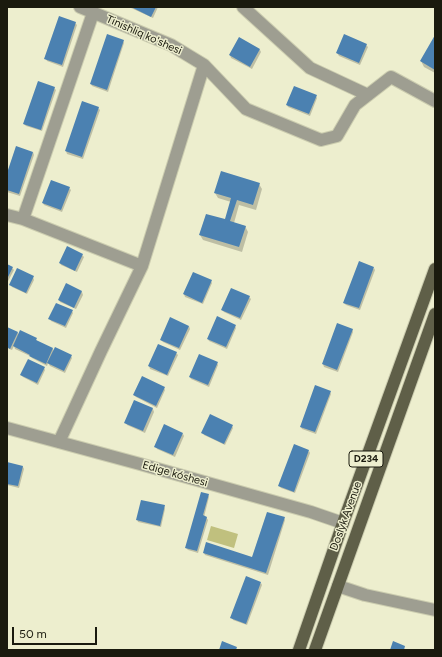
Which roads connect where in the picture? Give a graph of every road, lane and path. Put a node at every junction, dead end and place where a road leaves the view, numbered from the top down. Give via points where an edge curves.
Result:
1 (80, 7) edge
2 (243, 7) edge
3 (93, 13) junction
4 (204, 65) junction
5 (368, 95) junction
6 (435, 101) edge
7 (7, 215) edge
8 (23, 219) junction
9 (142, 266) junction
10 (435, 269) edge
11 (435, 314) edge
12 (7, 428) edge
13 (58, 442) junction
14 (343, 523) junction
15 (338, 586) junction
16 (435, 610) edge
17 (299, 650) edge
18 (315, 650) edge

1 - 3 street, Tinishliq ko'shesi
2 - 5 street via 310,68
3 - 4 street, Tinishliq ko'shesi via 171,45
3 - 8 street
4 - 5 street, Tinishliq ko'shesi via 246,109 321,140 337,136 355,105
4 - 9 street
5 - 6 street, Tinishliq ko'shesi via 391,77
7 - 8 street
8 - 9 street
9 - 13 street
10 - 14 main road, Doslyk Avenue / D234
11 - 15 main road, Doslyk Avenue / D234
12 - 13 street, Edige kóshesi
13 - 14 street, Edige kóshesi
14 - 17 main road, Doslyk Avenue / D234
15 - 16 street via 365,595
15 - 18 main road, Doslyk Avenue / D234

